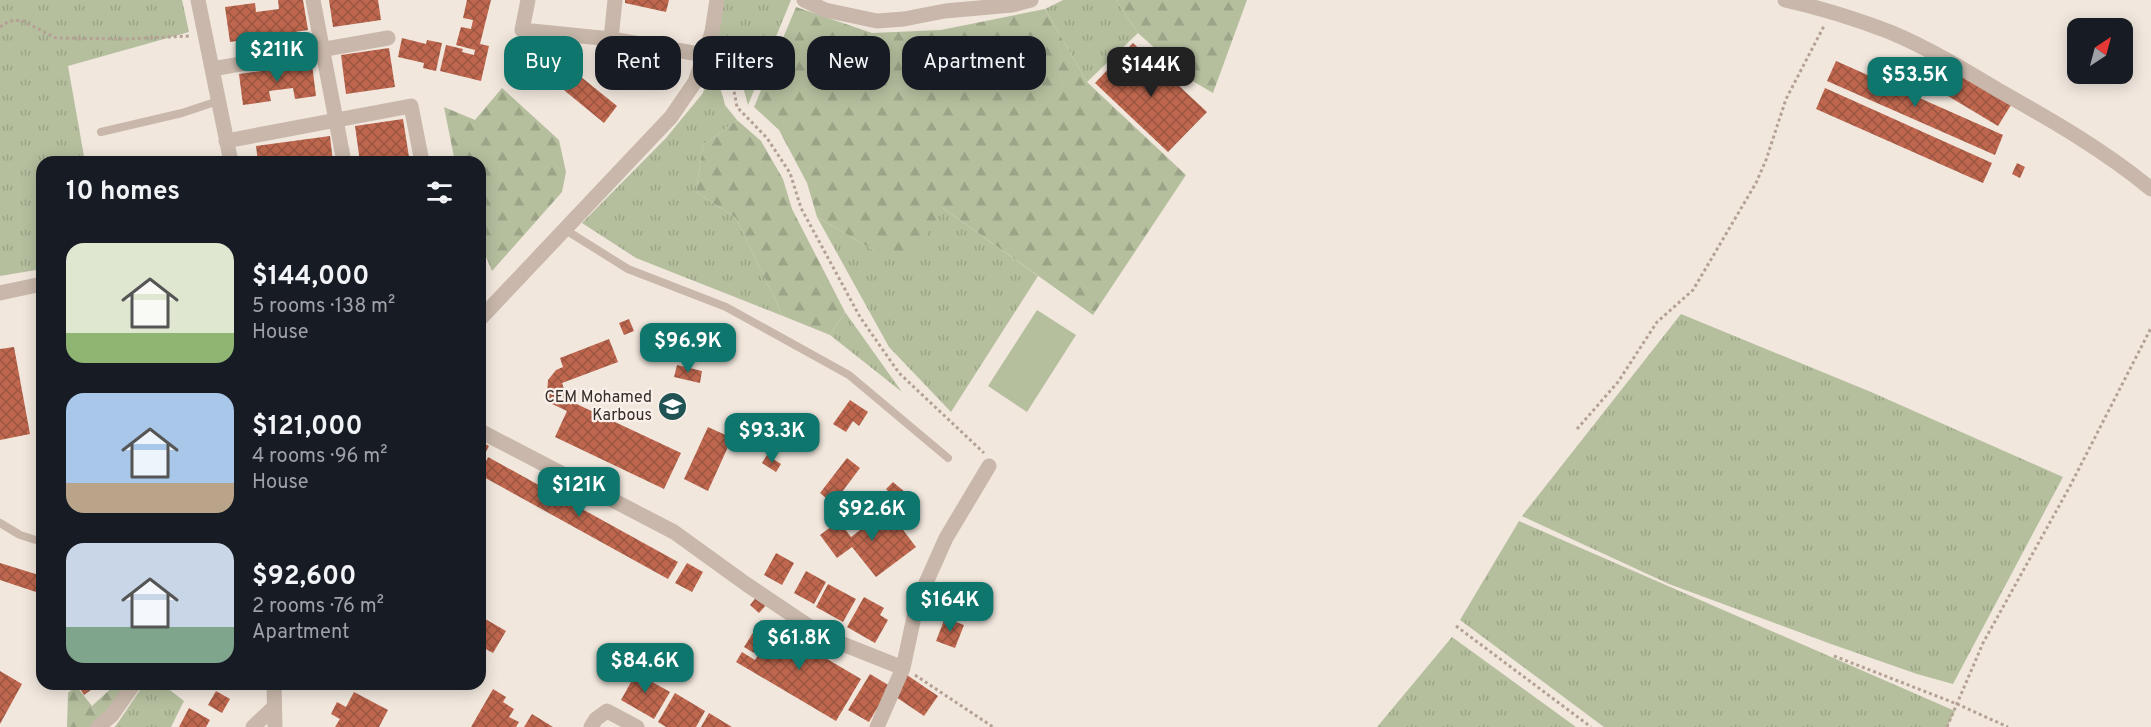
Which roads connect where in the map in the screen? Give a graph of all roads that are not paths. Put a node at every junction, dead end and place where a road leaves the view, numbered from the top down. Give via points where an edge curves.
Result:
1 (201, 0) edge
2 (313, 0) edge
3 (528, 0) edge
4 (615, 0) edge
5 (717, 0) edge
6 (804, 0) edge
7 (1031, 0) edge
8 (1785, 0) edge
9 (611, 36) edge
10 (710, 36) edge
11 (595, 37) edge
12 (388, 38) dead end
13 (322, 51) junction
14 (212, 69) junction
15 (693, 85) edge
16 (218, 101) junction
17 (336, 120) junction
18 (101, 132) dead end
19 (226, 141) junction
20 (230, 156) edge
21 (343, 156) edge
22 (421, 156) edge
23 (2151, 189) edge
24 (564, 229) junction
25 (36, 285) edge
26 (0, 293) edge
27 (486, 313) edge
28 (486, 434) edge
29 (948, 458) dead end
30 (989, 466) road end
31 (0, 523) edge
32 (36, 540) edge
33 (903, 668) junction
34 (130, 690) edge
35 (273, 690) edge
36 (273, 708) junction
37 (98, 727) edge
38 (253, 727) edge
39 (275, 727) edge
40 (591, 727) edge
41 (637, 727) edge
42 (877, 727) edge

1 - 14 street
2 - 13 street
3 - 11 street via 522,30
4 - 9 street
5 - 10 street
6 - 7 street via 825,10 877,21
8 - 23 street via 1890,33 1943,58 2068,129
12 - 13 street
13 - 14 street
13 - 17 street
14 - 16 street
15 - 24 street via 671,117
16 - 18 lane
16 - 19 street
17 - 19 street
17 - 21 street
17 - 22 street via 411,106
19 - 20 street
24 - 27 street
24 - 29 lane via 628,269 726,307 849,375
25 - 26 street
28 - 33 street via 674,532 825,637
30 - 33 street via 946,538 917,603
31 - 32 lane
33 - 42 street
34 - 37 street
35 - 36 street
36 - 38 street
36 - 39 street
40 - 41 street via 607,711

